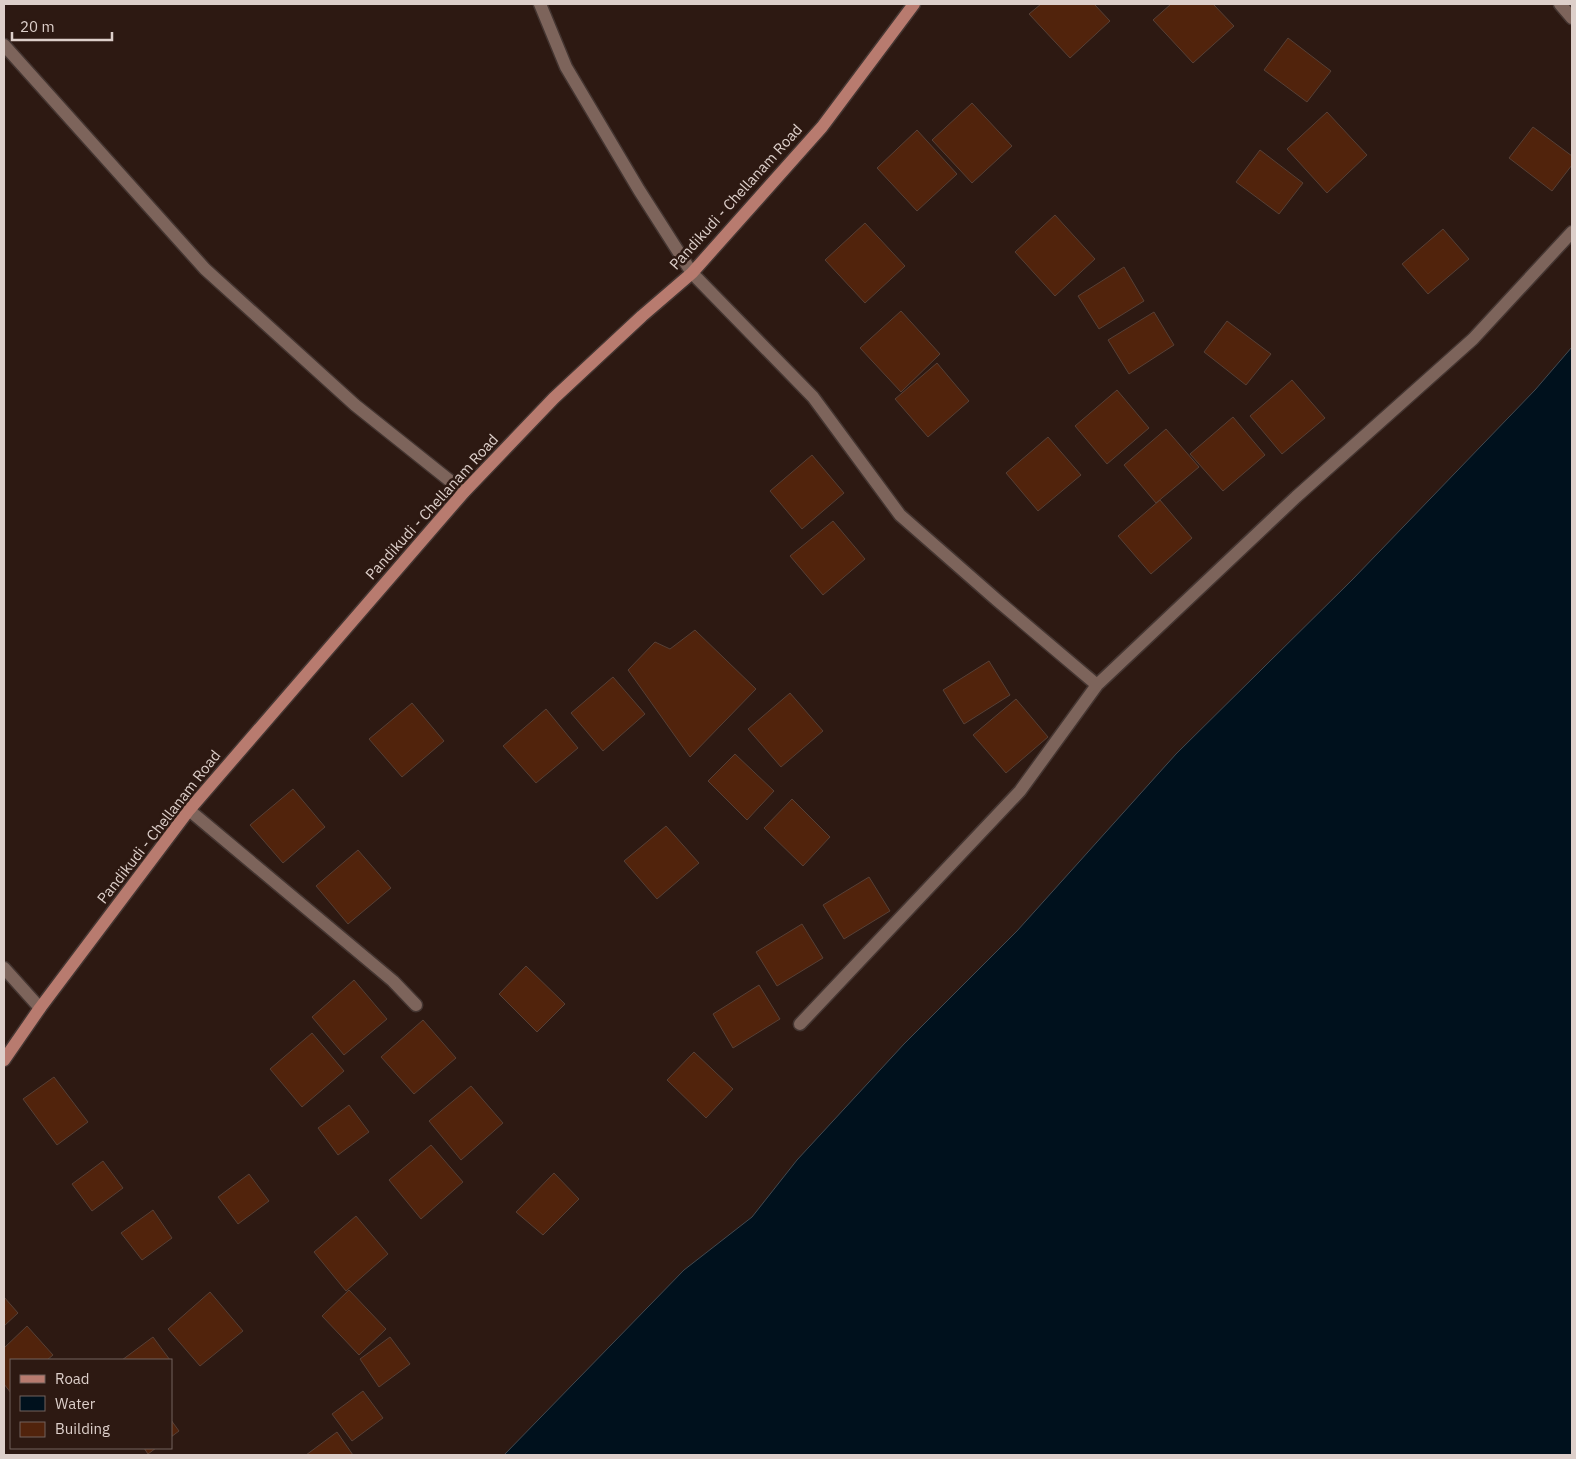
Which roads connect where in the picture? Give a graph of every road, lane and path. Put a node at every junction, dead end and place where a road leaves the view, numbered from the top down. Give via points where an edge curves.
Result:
1 (540, 4) edge
2 (914, 4) edge
3 (1560, 4) edge
4 (1572, 18) edge
5 (4, 45) edge
6 (1572, 232) edge
7 (692, 273) junction
8 (464, 492) junction
9 (1097, 685) junction
10 (189, 810) junction
11 (4, 968) edge
12 (416, 1005) dead end
13 (40, 1008) junction
14 (800, 1024) dead end
15 (4, 1060) edge

1 - 7 street via 566,67
2 - 7 main road, Pandikudi - Chellanam Road via 822,127
3 - 4 street
5 - 8 street via 205,269 355,405
6 - 9 street via 1473,339 1296,497
7 - 8 main road, Pandikudi - Chellanam Road via 554,398
7 - 9 street via 813,397 900,515
8 - 10 main road, Pandikudi - Chellanam Road
9 - 14 street via 1020,791
10 - 12 street via 393,981
10 - 13 main road, Pandikudi - Chellanam Road
11 - 13 street
13 - 15 main road, Pandikudi - Chellanam Road

